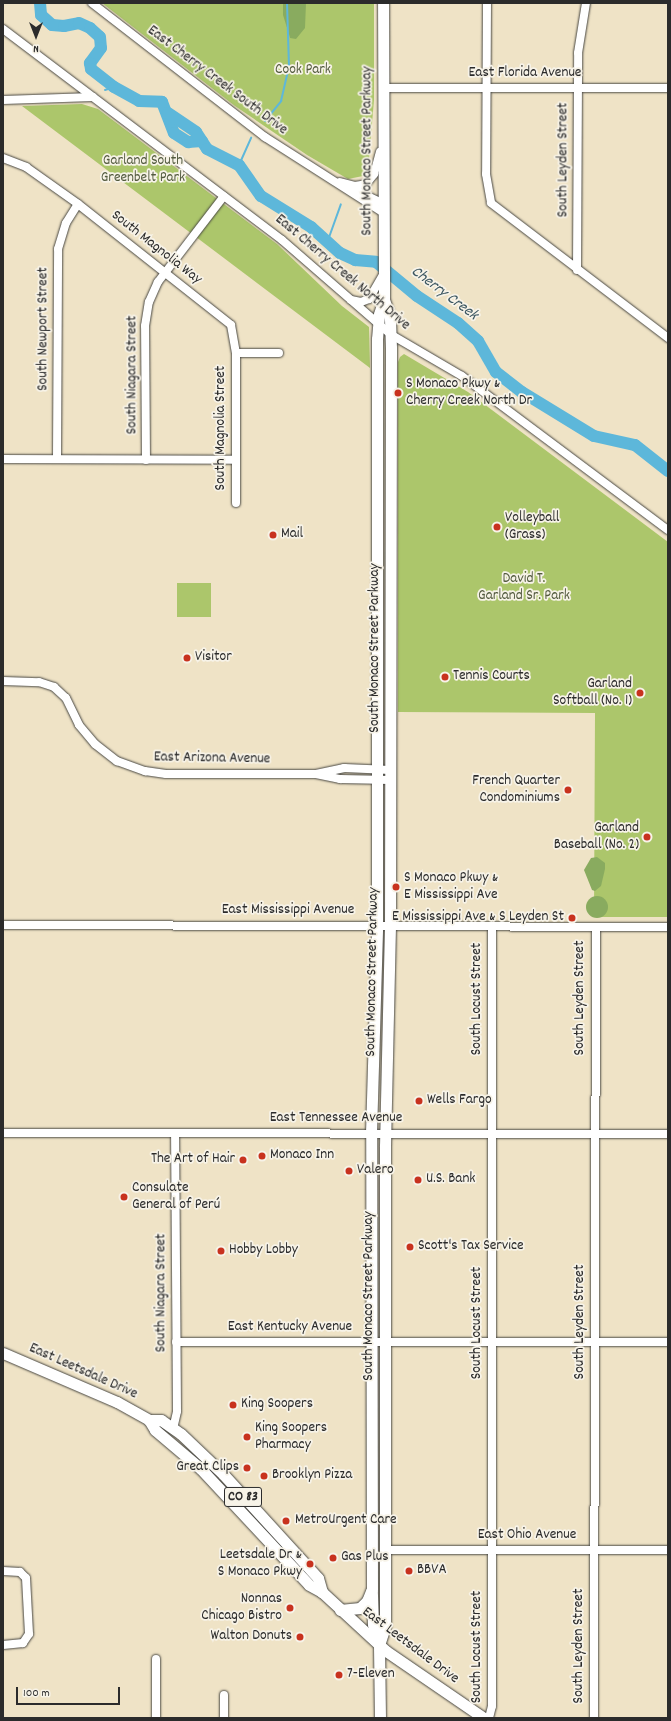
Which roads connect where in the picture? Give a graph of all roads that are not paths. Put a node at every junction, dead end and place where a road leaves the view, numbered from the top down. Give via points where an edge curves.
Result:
1 (92, 3) edge
2 (383, 3) edge
3 (487, 3) edge
4 (586, 3) edge
5 (3, 29) edge
6 (383, 88) junction
7 (487, 88) junction
8 (578, 88) junction
9 (668, 88) edge
10 (93, 97) junction
11 (3, 100) edge
12 (383, 140) junction
13 (3, 158) edge
14 (328, 177) junction
15 (224, 196) junction
16 (78, 204) junction
17 (384, 208) junction
18 (577, 270) junction
19 (164, 274) junction
20 (379, 296) junction
21 (348, 299) junction
22 (378, 323) junction
23 (390, 334) junction
24 (668, 338) edge
25 (236, 353) junction
26 (279, 353) dead end
27 (3, 459) edge
28 (57, 459) junction
29 (146, 460) junction
30 (236, 460) junction
31 (236, 502) dead end
32 (668, 530) edge
33 (3, 681) edge
34 (377, 768) junction
35 (316, 774) junction
36 (390, 775) junction
37 (377, 780) junction
38 (3, 925) edge
39 (377, 925) junction
40 (390, 926) junction
41 (492, 927) junction
42 (596, 927) junction
43 (668, 927) edge
44 (175, 1133) junction
45 (371, 1133) junction
46 (385, 1133) junction
47 (3, 1134) edge
48 (492, 1134) junction
49 (594, 1134) junction
50 (668, 1134) edge
51 (176, 1342) junction
52 (371, 1342) junction
53 (385, 1342) junction
54 (492, 1342) junction
55 (595, 1342) junction
56 (668, 1342) edge
57 (3, 1353) edge
58 (149, 1420) junction
59 (173, 1429) junction
60 (385, 1550) junction
61 (492, 1550) junction
62 (595, 1550) junction
63 (668, 1550) edge
64 (3, 1571) edge
65 (372, 1589) junction
66 (322, 1592) junction
67 (340, 1610) junction
68 (3, 1645) edge
69 (379, 1645) junction
70 (156, 1659) dead end
71 (224, 1695) dead end
72 (156, 1718) edge
73 (224, 1718) edge
74 (380, 1718) edge
75 (484, 1718) edge
76 (489, 1718) edge
77 (594, 1718) edge

1 - 14 street, East Cherry Creek South Drive via 246,123
2 - 6 main road, South Monaco Street Parkway
3 - 7 street
4 - 8 street, South Leyden Street via 578,53
5 - 10 street, East Cherry Creek North Drive
6 - 7 street, East Florida Avenue
6 - 12 main road, South Monaco Street Parkway
7 - 8 street, East Florida Avenue
7 - 18 street via 486,174 491,203
8 - 9 street, East Florida Avenue
8 - 18 street, South Leyden Street
10 - 11 street
10 - 15 street, East Cherry Creek North Drive
12 - 14 street via 374,174 366,184 350,185
12 - 17 main road, South Monaco Street Parkway
13 - 16 street, South Magnolia Way via 26,167
14 - 17 street, East Cherry Creek South Drive
15 - 19 street, South Niagara Street
15 - 21 street, East Cherry Creek North Drive via 286,243
16 - 19 street, South Magnolia Way
16 - 28 street, South Newport Street via 66,223 58,249
17 - 20 main road, South Monaco Street Parkway via 384,272
18 - 24 street
19 - 25 street, South Magnolia Way via 231,326
19 - 29 street, South Niagara Street via 153,291 146,314
20 - 21 street via 364,301
20 - 22 main road, South Monaco Street Parkway
20 - 23 main road, South Monaco Street Parkway via 390,318
21 - 22 street, East Cherry Creek North Drive
22 - 23 street, East Cherry Creek North Drive
22 - 34 main road, South Monaco Street Parkway
23 - 32 street, East Cherry Creek North Drive via 462,376
23 - 36 main road, South Monaco Street Parkway
25 - 26 street
25 - 30 street, South Magnolia Street
27 - 28 street
28 - 29 street
29 - 30 street
30 - 31 street, South Magnolia Street
33 - 35 street, East Arizona Avenue via 39,682 54,687 66,698 79,725 95,744 113,759 140,770 166,774
34 - 35 street, East Arizona Avenue via 335,768
34 - 36 street, East Arizona Avenue
34 - 37 main road, South Monaco Street Parkway
35 - 37 street, East Arizona Avenue via 340,779
36 - 37 street, East Arizona Avenue
36 - 40 main road, South Monaco Street Parkway
37 - 39 main road, South Monaco Street Parkway
38 - 39 street, East Mississippi Avenue
39 - 40 street, East Mississippi Avenue
39 - 45 main road, South Monaco Street Parkway
40 - 41 street, East Mississippi Avenue
40 - 46 main road, South Monaco Street Parkway
41 - 42 street, East Mississippi Avenue
41 - 48 street, South Locust Street
42 - 43 street, East Mississippi Avenue
42 - 49 street, South Leyden Street
44 - 45 street, East Tennessee Avenue
44 - 47 street, East Tennessee Avenue
44 - 51 street, South Niagara Street
45 - 46 street, East Tennessee Avenue
45 - 52 main road, South Monaco Street Parkway
46 - 48 street, East Tennessee Avenue
46 - 53 main road, South Monaco Street Parkway
48 - 49 street, East Tennessee Avenue
48 - 54 street, South Locust Street
49 - 50 street, East Tennessee Avenue
49 - 55 street, South Leyden Street
51 - 52 street, East Kentucky Avenue
51 - 59 street, South Niagara Street via 176,1415
52 - 53 street, East Kentucky Avenue
52 - 65 main road, South Monaco Street Parkway
53 - 54 street, East Kentucky Avenue
53 - 60 main road, South Monaco Street Parkway
54 - 55 street, East Kentucky Avenue
54 - 61 street, South Locust Street
55 - 56 street, East Kentucky Avenue
55 - 62 street, South Leyden Street
57 - 58 main road, East Leetsdale Drive / CO 83 via 117,1402
58 - 59 main road, East Leetsdale Drive / CO 83 via 161,1420
58 - 66 main road, East Leetsdale Drive / CO 83 via 155,1430 201,1469 309,1585
59 - 66 main road, East Leetsdale Drive / CO 83 via 200,1450 318,1578
60 - 61 street, East Ohio Avenue
60 - 69 main road, South Monaco Street Parkway via 385,1630
61 - 62 street, East Ohio Avenue
61 - 76 street, South Locust Street via 492,1708
62 - 63 street, East Ohio Avenue
62 - 77 street, South Leyden Street
64 - 68 street via 20,1572 26,1578 29,1626 28,1638 23,1643
65 - 67 main road via 367,1601 360,1608
65 - 69 main road, South Monaco Street Parkway via 372,1624
66 - 67 main road, East Leetsdale Drive / CO 83
67 - 69 main road, East Leetsdale Drive / CO 83
69 - 74 main road, South Monaco Street Parkway
69 - 75 main road, East Leetsdale Drive / CO 83
70 - 72 street
71 - 73 street

